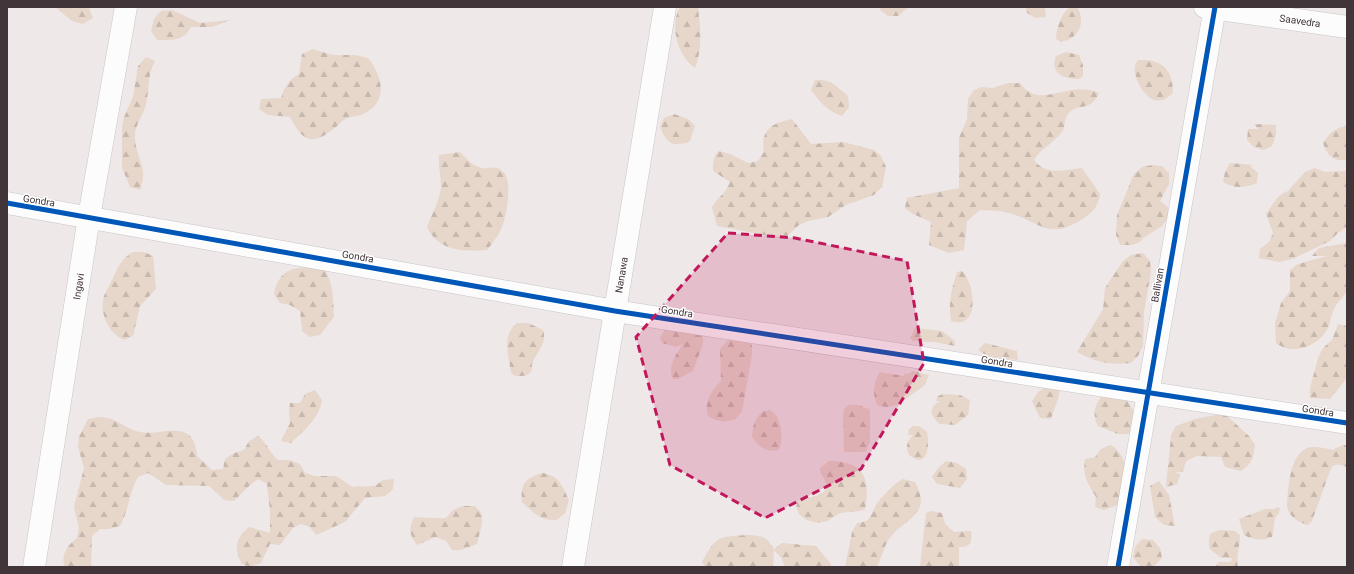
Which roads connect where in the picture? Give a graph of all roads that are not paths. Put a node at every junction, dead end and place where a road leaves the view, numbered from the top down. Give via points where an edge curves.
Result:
1 (126, 7) edge
2 (665, 7) edge
3 (1211, 8) edge
4 (1347, 27) edge
5 (7, 204) edge
6 (89, 217) junction
7 (615, 311) junction
8 (1147, 393) junction
9 (1347, 423) edge
10 (34, 567) edge
11 (573, 567) edge
12 (1118, 567) edge

1 - 6 street, Ingavi
2 - 7 street, Nanawa
3 - 4 street, Saavedra
3 - 8 street, Ballivan
5 - 6 street, Gondra
6 - 7 street, Gondra
6 - 10 street, Ingavi
7 - 8 street, Gondra
7 - 11 street, Nanawa
8 - 9 street, Gondra
8 - 12 street, Ballivan

